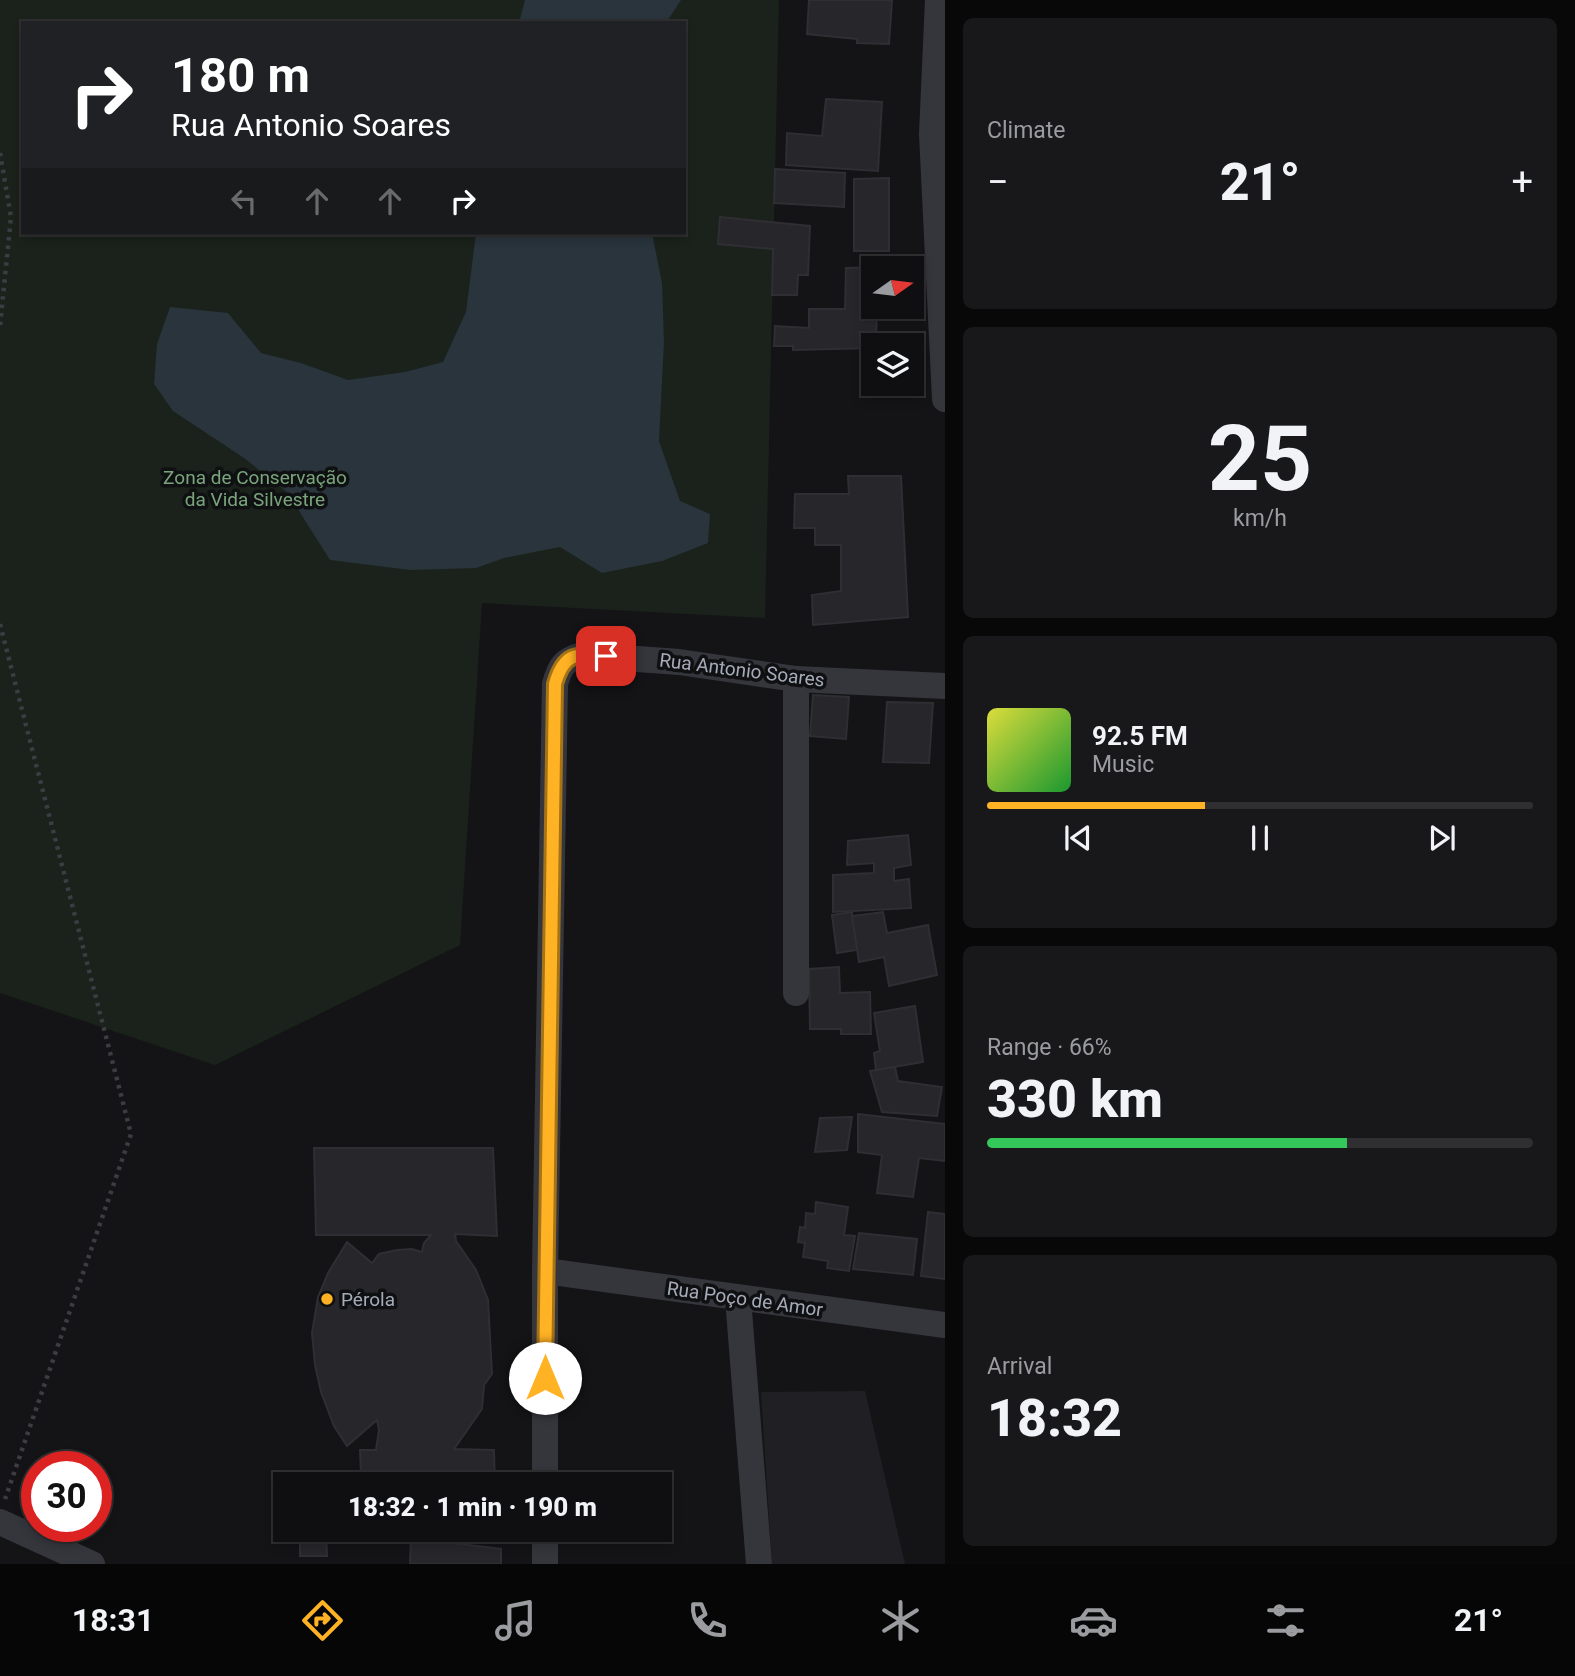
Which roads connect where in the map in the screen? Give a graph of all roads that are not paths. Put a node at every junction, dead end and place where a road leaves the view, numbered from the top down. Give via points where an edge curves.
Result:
1 (938, 0) edge
2 (939, 133) edge
3 (945, 399) edge
4 (796, 679) junction
5 (945, 686) edge
6 (796, 993) dead end
7 (545, 1271) junction
8 (738, 1298) junction
9 (945, 1325) edge
10 (545, 1472) edge
11 (2, 1512) edge
12 (545, 1542) edge
13 (92, 1564) edge
14 (545, 1564) edge
15 (759, 1564) edge

1 - 2 street
2 - 3 street
4 - 5 street, Rua Antonio Soares
4 - 6 street
4 - 7 street, Rua Antonio Soares via 679,662 582,655 560,666 555,684
7 - 8 street, Rua Poço de Amor
7 - 10 street
8 - 9 street, Rua Poço de Amor
8 - 15 street
11 - 13 street
12 - 14 street

